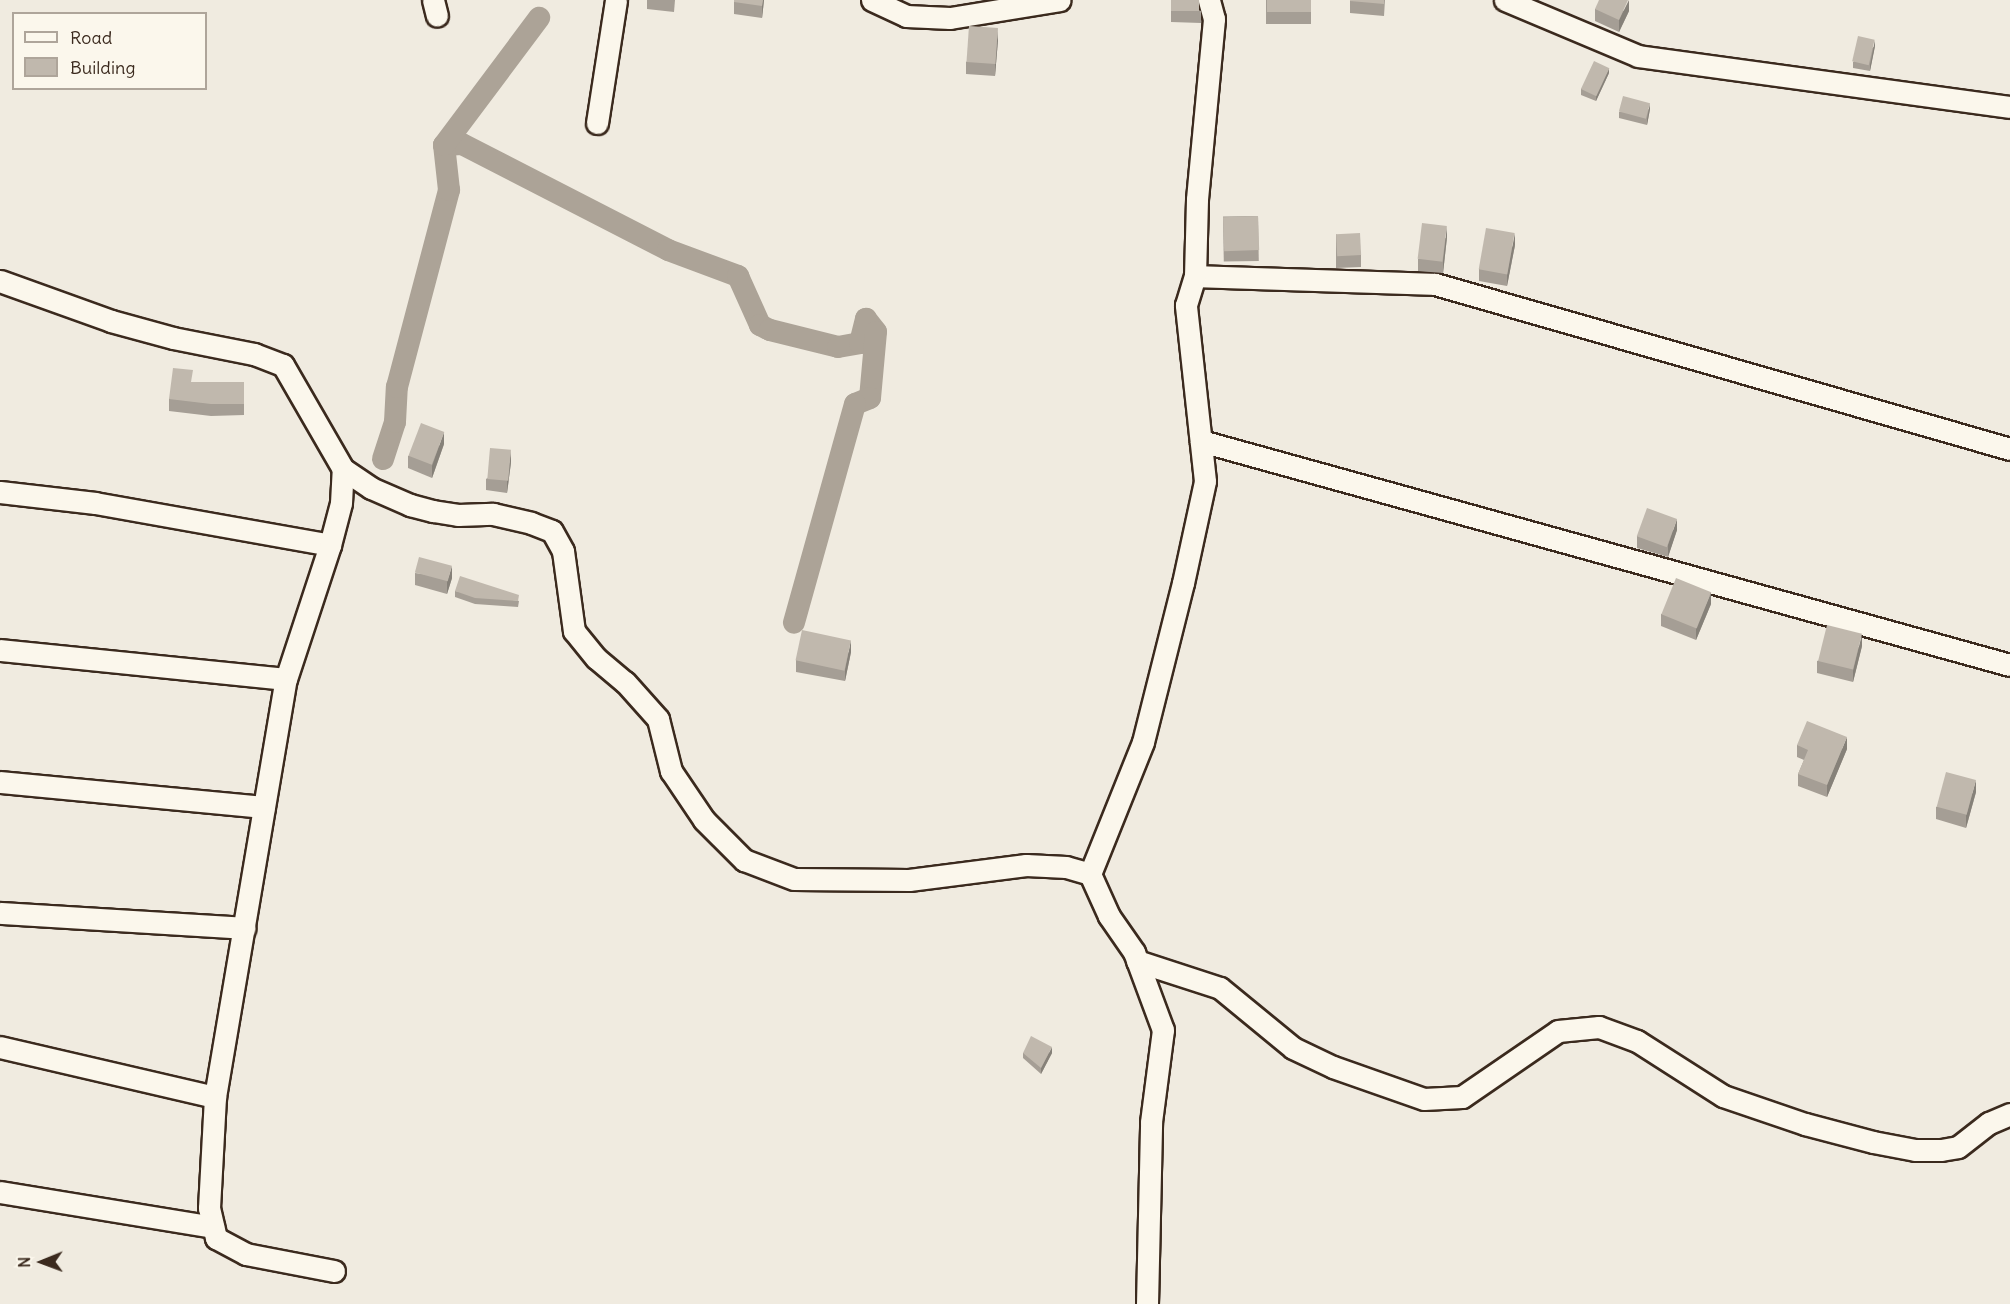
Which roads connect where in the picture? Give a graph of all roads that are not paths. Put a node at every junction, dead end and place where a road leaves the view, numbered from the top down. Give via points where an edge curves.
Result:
1 (615, 0) edge
2 (872, 0) edge
3 (1060, 0) edge
4 (1209, 0) edge
5 (1505, 0) edge
6 (2010, 107) edge
7 (597, 123) dead end
8 (1195, 276) junction
9 (0, 281) edge
10 (1201, 441) junction
11 (2010, 449) edge
12 (343, 469) junction
13 (0, 492) edge
14 (330, 545) junction
15 (0, 650) edge
16 (2010, 665) edge
17 (286, 679) junction
18 (0, 782) edge
19 (264, 807) junction
20 (1089, 874) junction
21 (0, 913) edge
22 (245, 928) junction
23 (1137, 961) junction
24 (0, 1047) edge
25 (215, 1097) junction
26 (2010, 1114) edge
27 (0, 1192) edge
28 (213, 1227) junction
29 (334, 1271) dead end
30 (1147, 1304) edge

1 - 7 street
2 - 3 street via 906,16 950,18
4 - 8 street via 1214,19 1197,199
5 - 6 street via 1638,56
8 - 10 street via 1186,305
8 - 11 street via 1436,284
9 - 12 street via 111,321 254,354 283,365
10 - 16 street
10 - 20 street via 1205,481 1143,742
12 - 14 street
12 - 20 street via 371,488 410,505 458,515 492,514 552,531 563,550 574,631 658,719 670,771 704,820 744,860 794,879 909,880 1026,865 1066,867
13 - 14 street via 94,503
14 - 17 street
15 - 17 street
17 - 19 street
18 - 19 street
19 - 22 street
20 - 23 street
21 - 22 street
22 - 25 street
23 - 26 street via 1220,988 1293,1048 1333,1067 1424,1099 1462,1097 1558,1031 1599,1027 1637,1041 1723,1096 1873,1142 1915,1149 1958,1147 1989,1122
23 - 30 street via 1163,1030 1150,1122
24 - 25 street
25 - 28 street via 208,1208
27 - 28 street
28 - 29 street via 216,1238 246,1254

